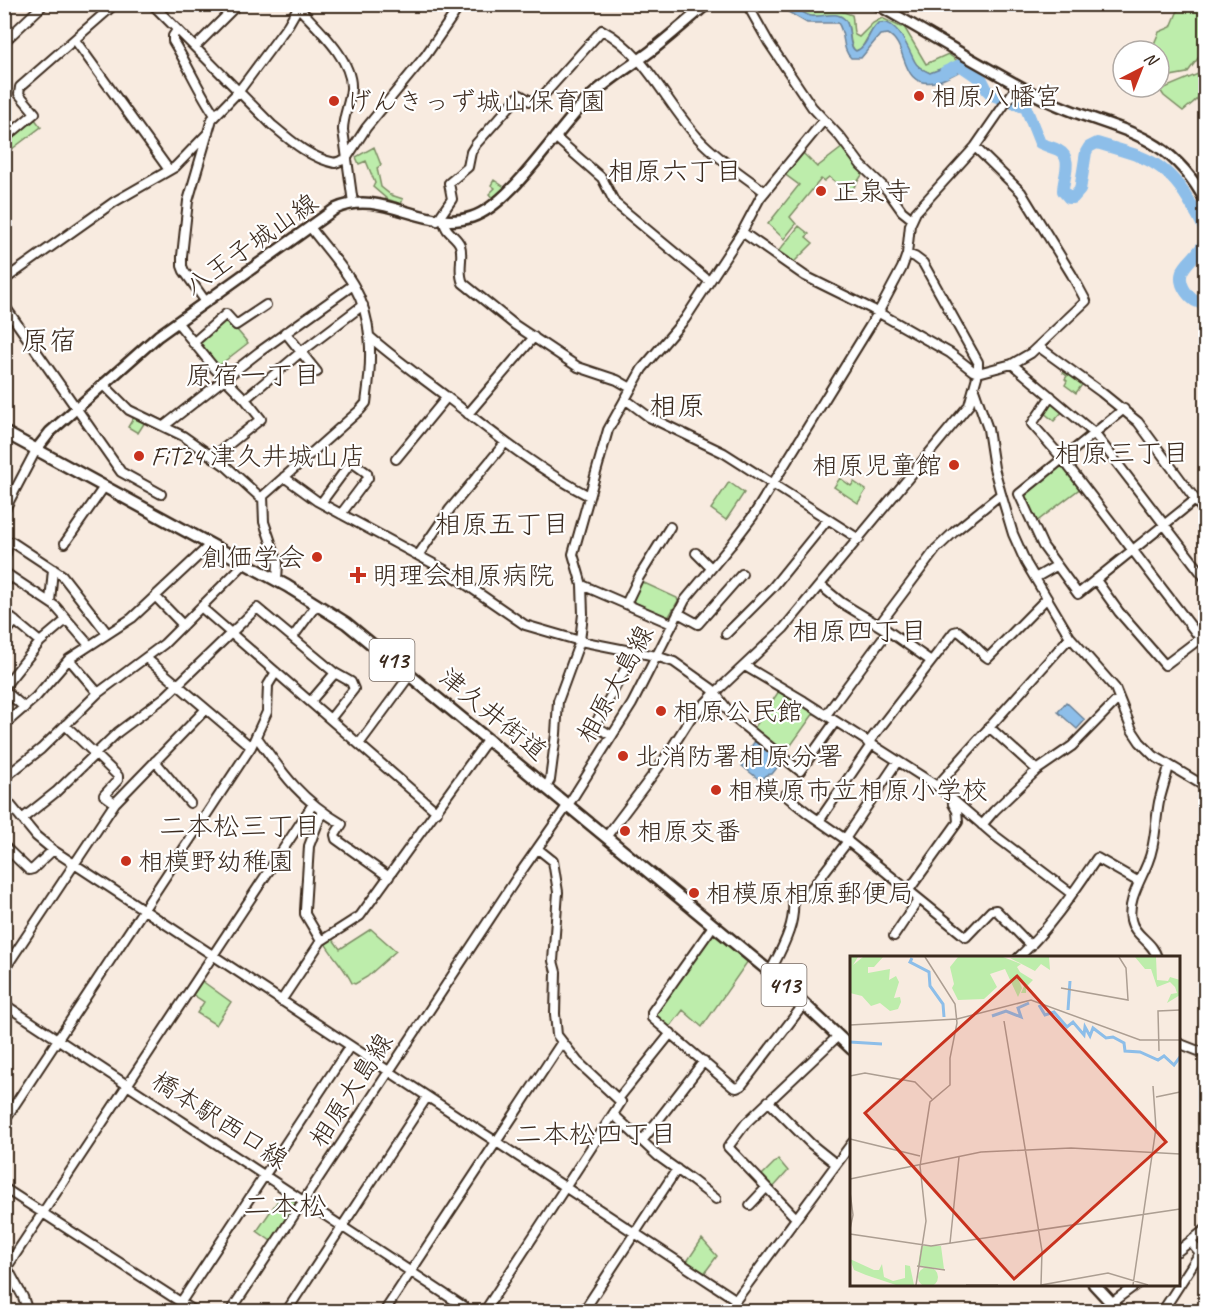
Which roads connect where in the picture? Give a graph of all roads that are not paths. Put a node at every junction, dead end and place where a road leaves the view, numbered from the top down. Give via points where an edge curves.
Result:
1 (44, 4) edge
2 (115, 4) edge
3 (152, 4) edge
4 (238, 4) edge
5 (461, 4) edge
6 (707, 4) edge
7 (747, 4) edge
8 (876, 4) edge
9 (298, 5) edge
10 (177, 30) junction
11 (75, 40) junction
12 (4, 42) edge
13 (195, 47) junction
14 (640, 59) junction
15 (1018, 85) junction
16 (238, 91) junction
17 (215, 115) junction
18 (825, 120) junction
19 (209, 132) junction
20 (555, 137) junction
21 (4, 139) edge
22 (975, 147) junction
23 (346, 159) junction
24 (169, 170) junction
25 (765, 192) junction
26 (1206, 202) edge
27 (353, 203) junction
28 (912, 219) junction
29 (441, 221) junction
30 (310, 227) junction
31 (742, 232) junction
32 (907, 254) junction
33 (4, 280) edge
34 (709, 281) junction
35 (353, 285) junction
36 (206, 302) junction
37 (4, 305) edge
38 (266, 305) dead end
39 (363, 305) junction
40 (878, 313) junction
41 (177, 322) junction
42 (285, 332) junction
43 (534, 337) junction
44 (370, 338) junction
45 (193, 343) junction
46 (1039, 347) junction
47 (301, 352) junction
48 (1012, 364) junction
49 (317, 372) dead end
50 (978, 373) junction
51 (225, 379) junction
52 (103, 384) junction
53 (631, 388) junction
54 (974, 389) junction
55 (1051, 396) junction
56 (447, 397) junction
57 (245, 399) junction
58 (625, 399) junction
59 (76, 408) junction
60 (1124, 409) junction
61 (468, 414) junction
62 (164, 426) junction
63 (4, 432) edge
64 (1094, 433) junction
65 (505, 443) junction
66 (36, 450) junction
67 (213, 457) junction
68 (1062, 458) junction
69 (396, 459) dead end
70 (284, 477) junction
71 (772, 484) junction
72 (104, 487) junction
73 (161, 494) dead end
74 (1001, 494) junction
75 (263, 496) junction
76 (589, 496) junction
77 (1195, 500) junction
78 (321, 503) junction
79 (4, 511) edge
80 (1206, 513) edge
81 (341, 514) junction
82 (828, 519) junction
83 (1164, 525) junction
84 (670, 527) dead end
85 (859, 539) junction
86 (65, 543) dead end
87 (212, 544) junction
88 (1133, 550) junction
89 (696, 553) dead end
90 (419, 554) junction
91 (4, 561) edge
92 (245, 563) junction
93 (1056, 566) junction
94 (711, 568) junction
95 (53, 569) junction
96 (7, 574) edge
97 (742, 574) dead end
98 (1035, 578) junction
99 (1206, 579) edge
100 (277, 580) junction
101 (1096, 580) junction
102 (4, 585) edge
103 (582, 585) junction
104 (820, 585) junction
105 (156, 597) junction
106 (1047, 598) junction
107 (50, 602) junction
108 (318, 604) junction
109 (626, 604) junction
110 (202, 608) junction
111 (4, 612) edge
112 (678, 613) junction
113 (66, 620) junction
114 (15, 621) junction
115 (672, 624) junction
116 (183, 625) junction
117 (879, 625) junction
118 (888, 631) junction
119 (107, 633) junction
120 (231, 633) junction
121 (726, 634) dead end
122 (4, 635) edge
123 (1204, 636) edge
124 (293, 637) junction
125 (1070, 637) junction
126 (580, 641) junction
127 (40, 642) junction
128 (89, 645) junction
129 (635, 651) junction
130 (656, 656) junction
131 (146, 658) junction
132 (69, 659) junction
133 (932, 661) junction
134 (745, 666) junction
135 (276, 672) junction
136 (335, 673) junction
137 (410, 675) junction
138 (178, 684) junction
139 (4, 689) edge
140 (98, 693) junction
141 (715, 693) junction
142 (1119, 698) junction
143 (311, 701) junction
144 (25, 708) junction
145 (206, 709) junction
146 (826, 716) junction
147 (331, 718) junction
148 (835, 722) junction
149 (65, 725) junction
150 (4, 726) edge
151 (989, 727) junction
152 (256, 736) junction
153 (612, 736) junction
154 (488, 739) junction
155 (359, 744) junction
156 (869, 744) junction
157 (251, 747) junction
158 (95, 754) junction
159 (155, 761) junction
160 (897, 762) junction
161 (1170, 766) junction
162 (1037, 770) junction
163 (6, 773) edge
164 (937, 786) junction
165 (546, 787) junction
166 (1206, 787) edge
167 (785, 795) dead end
168 (947, 795) junction
169 (4, 797) edge
170 (190, 802) dead end
171 (115, 803) junction
172 (313, 804) junction
173 (568, 805) junction
174 (322, 812) junction
175 (437, 812) junction
176 (22, 819) junction
177 (819, 821) junction
178 (982, 825) junction
179 (606, 837) junction
180 (847, 840) junction
181 (4, 846) edge
182 (538, 849) junction
183 (53, 850) junction
184 (74, 864) junction
185 (389, 877) junction
186 (1139, 882) junction
187 (909, 890) junction
188 (1072, 894) junction
189 (919, 899) junction
190 (144, 910) junction
191 (713, 926) junction
192 (894, 936) dead end
193 (321, 941) junction
194 (1031, 946) junction
195 (213, 956) junction
196 (1019, 956) edge
197 (1158, 956) edge
198 (4, 970) edge
199 (770, 972) junction
200 (281, 1001) junction
201 (4, 1004) edge
202 (804, 1004) junction
203 (671, 1033) junction
204 (838, 1036) junction
205 (58, 1039) junction
206 (562, 1042) junction
207 (1180, 1043) edge
208 (350, 1046) junction
209 (850, 1047) edge
210 (1206, 1054) edge
211 (704, 1061) junction
212 (389, 1071) junction
213 (128, 1084) junction
214 (428, 1097) junction
215 (618, 1099) junction
216 (768, 1101) junction
217 (614, 1115) junction
218 (4, 1121) edge
219 (642, 1141) junction
220 (496, 1142) junction
221 (850, 1146) edge
222 (836, 1164) junction
223 (677, 1170) junction
224 (265, 1175) junction
225 (4, 1188) edge
226 (565, 1188) junction
227 (766, 1188) junction
228 (716, 1199) dead end
229 (304, 1200) junction
230 (750, 1205) dead end
231 (44, 1213) junction
232 (796, 1218) junction
233 (343, 1226) junction
234 (1206, 1229) edge
235 (635, 1233) junction
236 (1191, 1242) junction
237 (1180, 1250) edge
238 (1203, 1256) edge
239 (6, 1265) edge
240 (1206, 1267) edge
241 (411, 1271) junction
242 (1096, 1286) edge
243 (1134, 1286) edge
244 (735, 1299) junction
245 (181, 1302) junction
246 (1111, 1303) junction
247 (28, 1311) edge
248 (196, 1311) edge
249 (230, 1311) edge
250 (286, 1311) edge
251 (384, 1311) edge
252 (472, 1311) edge
253 (484, 1311) edge
254 (583, 1311) edge
255 (727, 1311) edge
256 (1099, 1311) edge
257 (1120, 1311) edge
258 (1162, 1311) edge

1 - 12 street
2 - 11 street
3 - 10 street
4 - 13 street
5 - 23 street
6 - 14 main road, 八王子城山線
7 - 18 street via 812,107
8 - 15 main road
9 - 16 street via 288,25
9 - 23 street via 344,60 350,74 350,98 343,122
10 - 13 street
10 - 17 street via 173,41
11 - 21 street via 20,87 19,94 34,113
11 - 24 street
13 - 16 street
14 - 20 main road, 八王子城山線 via 591,96
14 - 25 street via 699,139
14 - 29 street via 602,30 540,99 530,101 520,95 473,148 466,170 449,183 452,199
15 - 22 street, 相原大島線
15 - 26 main road via 1157,144 1178,162
16 - 17 street
16 - 23 street via 301,149 332,163
17 - 19 street
18 - 25 street
18 - 28 street
19 - 24 street
19 - 36 street via 188,201 182,261 187,277
20 - 29 main road, 八王子城山線 via 491,208 471,218
20 - 34 street via 602,178 615,204
22 - 28 street, 相原大島線
22 - 46 street via 1021,192 1086,301
23 - 27 street
24 - 33 street via 114,202
25 - 31 street
27 - 29 main road, 八王子城山線 via 376,203
27 - 30 main road, 八王子城山線 via 335,209
28 - 32 street, 相原大島線
29 - 43 street via 461,247 463,283
30 - 35 street
30 - 36 main road, 八王子城山線
31 - 34 street
31 - 40 street via 805,276
32 - 40 street, 相原大島線
32 - 50 street via 923,263 976,358
34 - 53 street
35 - 39 street
35 - 42 street
36 - 41 main road, 八王子城山線
37 - 59 street
38 - 45 street via 236,325 226,314
39 - 44 street
39 - 47 street
40 - 50 street
40 - 71 street, 相原大島線
41 - 45 street
41 - 52 main road, 八王子城山線
42 - 47 street
42 - 51 street
43 - 53 street via 578,367
43 - 61 street
44 - 56 street
44 - 70 street via 366,403
45 - 51 street
46 - 48 street
46 - 60 street
47 - 49 street
47 - 57 street
48 - 50 street
48 - 55 street
50 - 54 street
51 - 57 street
51 - 62 street
52 - 59 main road, 八王子城山線
52 - 62 street via 129,410
53 - 58 street
54 - 74 street via 988,429
54 - 85 street via 965,411
55 - 64 street
55 - 68 street via 1032,424
56 - 61 street
56 - 69 street
57 - 67 street via 260,420
58 - 71 street via 649,417 724,453
58 - 76 street via 608,430
59 - 66 main road, 八王子城山線
59 - 73 street via 121,472
60 - 64 street
60 - 77 street via 1146,431
61 - 65 street
62 - 67 street
63 - 66 highway, 津久井街道 / 413
64 - 68 street
64 - 83 street
65 - 76 street
65 - 90 street via 450,509
66 - 72 highway, 津久井街道 / 413
66 - 79 street
67 - 75 street
68 - 88 street
68 - 93 street via 1018,495
70 - 75 street
70 - 78 street
71 - 82 street
71 - 94 street, 相原大島線 via 740,535
72 - 86 street
72 - 87 highway, 津久井街道 / 413
74 - 98 street via 1017,546
74 - 117 street via 936,549
75 - 100 street via 264,522 278,563
76 - 103 street via 573,554
77 - 80 street
77 - 83 street
78 - 81 street
78 - 81 street via 353,464 368,478
81 - 90 street
82 - 85 street
82 - 121 street via 773,588
83 - 88 street
83 - 99 street
84 - 109 street
85 - 104 street
87 - 92 highway, 津久井街道 / 413
87 - 105 street
88 - 101 street
88 - 123 street
89 - 94 street
90 - 126 street via 525,625
91 - 95 street via 12,542
92 - 100 highway, 津久井街道 / 413
92 - 110 street
93 - 98 street
93 - 101 street via 1078,594
94 - 112 street, 相原大島線
95 - 107 street
95 - 119 street
96 - 102 street
96 - 107 street
97 - 112 street via 698,624
98 - 106 street
100 - 108 highway, 津久井街道 / 413
101 - 123 street via 1165,665
103 - 109 street
103 - 126 street
104 - 117 street
104 - 134 street
105 - 116 street
105 - 119 street
106 - 125 street
106 - 133 street via 990,657 957,631
107 - 113 street
108 - 124 street
108 - 137 highway, 津久井街道 / 413
109 - 115 street
110 - 116 street
110 - 120 street
111 - 114 street
112 - 115 street, 相原大島線
113 - 127 street
113 - 128 street
114 - 122 street
114 - 127 street
115 - 130 street, 相原大島線
116 - 131 street
117 - 118 street
118 - 133 street
118 - 146 street
119 - 128 street
120 - 124 street via 259,608
120 - 135 street
120 - 138 street
124 - 136 street
125 - 142 street via 1110,681
125 - 151 street
126 - 129 street
126 - 165 street via 558,701
127 - 139 street
128 - 132 street
129 - 130 street
129 - 153 street via 597,721 598,728
130 - 141 street via 674,662
130 - 153 street, 相原大島線
131 - 138 street
131 - 140 street
132 - 140 street
132 - 144 street
133 - 156 street
134 - 141 street
134 - 146 street
135 - 143 street
135 - 152 street via 268,684 267,712
136 - 143 street
136 - 147 street via 351,682 354,689
137 - 154 highway, 津久井街道 / 413
137 - 155 street
138 - 145 street
138 - 158 street
139 - 144 street
140 - 149 street
141 - 148 street via 733,717 800,771
141 - 179 street via 690,719
142 - 161 street via 1140,742
142 - 162 street via 1069,748
143 - 147 street
144 - 150 street
145 - 157 street
145 - 159 street
146 - 148 street
147 - 155 street
148 - 156 street
149 - 158 street
149 - 163 street
151 - 162 street
151 - 164 street
152 - 157 street
152 - 172 street via 286,777
153 - 173 street, 相原大島線
154 - 165 highway, 津久井街道 / 413
154 - 175 street
155 - 175 street
156 - 160 street
156 - 177 street
157 - 190 street
158 - 171 street via 118,776 104,795
158 - 176 street
159 - 170 street
159 - 171 street
160 - 164 street
160 - 180 street
161 - 166 street
161 - 186 street via 1159,804 1155,839
162 - 178 street
164 - 168 street
165 - 173 highway, 津久井街道 / 413
167 - 177 street
168 - 178 street
168 - 187 street via 956,808 958,822
169 - 176 street
171 - 184 street
172 - 174 street
172 - 195 street
173 - 179 highway, 津久井街道 / 413
173 - 182 street, 相原大島線
174 - 185 street via 342,824 336,839
174 - 193 street via 309,846 305,910
175 - 185 street
176 - 183 street
177 - 180 street
178 - 188 street
179 - 191 highway, 津久井街道 / 413
180 - 187 street
180 - 199 street via 806,896 792,896 787,938
181 - 183 street via 29,870
182 - 206 street via 553,861 557,883 553,961 557,1035
182 - 212 street, 相原大島線
183 - 184 street
184 - 190 street
184 - 198 street
185 - 193 street via 360,916
186 - 188 street via 1097,858
186 - 197 street via 1131,907 1133,927
187 - 189 street
188 - 194 street
189 - 192 street
189 - 194 street via 966,937 996,910
190 - 195 street
190 - 205 street
191 - 199 highway, 津久井街道 / 413
191 - 203 street via 652,1012 652,1018
193 - 200 street
194 - 196 street
195 - 200 street
195 - 213 street
199 - 202 highway, 津久井街道 / 413
200 - 208 street
201 - 205 street, 橋本駅西口線
202 - 204 highway, 津久井街道 / 413
202 - 211 street via 740,1087 733,1087
203 - 211 street
203 - 215 street
204 - 209 highway, 津久井街道 / 413
204 - 216 street
205 - 213 street, 橋本駅西口線
205 - 218 street
206 - 215 street
206 - 220 street
207 - 210 street
208 - 212 street
208 - 224 street
211 - 219 street
212 - 214 street
212 - 229 street, 相原大島線
213 - 224 street, 橋本駅西口線
213 - 231 street
214 - 220 street
214 - 233 street
215 - 217 street via 620,1105
216 - 222 street
216 - 227 street via 728,1147
217 - 219 street
217 - 226 street
219 - 223 street
220 - 226 street
220 - 241 street
221 - 222 street
222 - 232 street
223 - 228 street
223 - 235 street
224 - 229 street, 橋本駅西口線
224 - 245 street
225 - 231 street
226 - 235 street
226 - 253 street
227 - 230 street
227 - 232 street
229 - 233 street, 橋本駅西口線
229 - 249 street, 相原大島線
231 - 239 street
231 - 245 street
232 - 244 street
233 - 241 street, 橋本駅西口線
233 - 250 street
234 - 236 street
235 - 244 street
235 - 254 street
236 - 237 street
236 - 238 street
238 - 240 street
238 - 258 street
239 - 247 street
241 - 251 street
241 - 252 street, 橋本駅西口線
242 - 246 highway
243 - 246 street
244 - 255 street
245 - 248 street
246 - 256 street
246 - 257 highway

